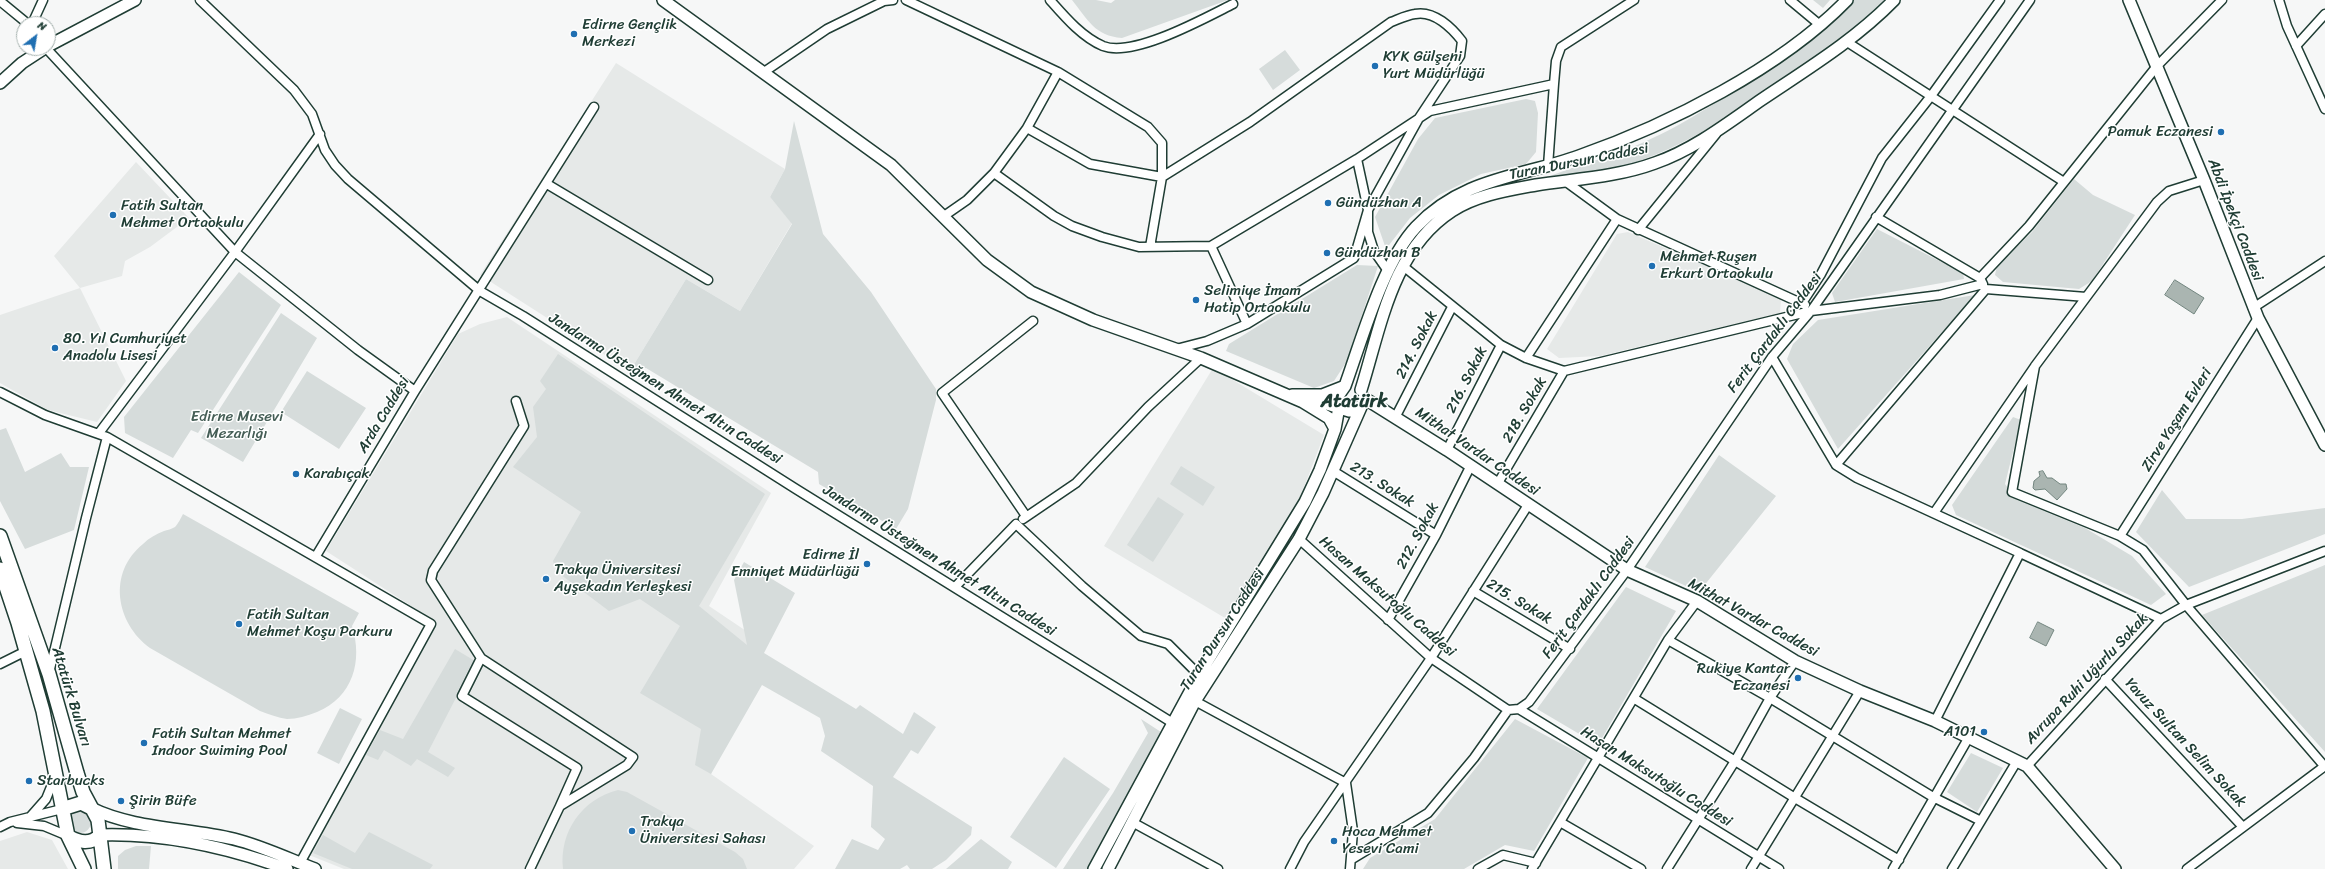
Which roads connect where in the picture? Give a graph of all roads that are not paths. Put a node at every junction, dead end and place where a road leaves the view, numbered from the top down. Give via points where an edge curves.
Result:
1 (43, 0) edge
2 (135, 0) edge
3 (200, 0) edge
4 (663, 0) edge
5 (893, 0) edge
6 (906, 0) edge
7 (1050, 0) edge
8 (1634, 0) edge
9 (1790, 0) edge
10 (1847, 0) edge
11 (1894, 0) edge
12 (2000, 0) edge
13 (2030, 0) edge
14 (2129, 0) edge
15 (2222, 0) edge
16 (2279, 0) edge
17 (0, 1) edge
18 (1233, 4) dead end
19 (2325, 14) edge
20 (18, 16) edge
21 (36, 16) edge
22 (1820, 24) junction
23 (56, 42) edge
24 (1847, 42) junction
25 (2296, 46) junction
26 (32, 56) edge
27 (54, 56) edge
28 (2157, 66) junction
29 (764, 72) junction
30 (1058, 72) junction
31 (0, 84) edge
32 (1554, 84) junction
33 (1931, 96) junction
34 (594, 107) dead end
35 (2325, 109) edge
36 (1954, 110) junction
37 (1419, 118) junction
38 (1722, 127) junction
39 (1027, 128) junction
40 (320, 134) junction
41 (1357, 159) junction
42 (1548, 166) junction
43 (994, 173) junction
44 (1162, 177) junction
45 (2204, 180) junction
46 (1565, 181) junction
47 (2064, 182) junction
48 (547, 184) junction
49 (1368, 210) junction
50 (944, 216) junction
51 (1876, 217) junction
52 (1617, 219) junction
53 (1638, 230) junction
54 (1150, 246) junction
55 (1211, 246) junction
56 (235, 252) junction
57 (2325, 262) edge
58 (1403, 266) junction
59 (1388, 271) junction
60 (708, 280) dead end
61 (1983, 284) junction
62 (480, 291) junction
63 (2086, 298) junction
64 (1802, 303) junction
65 (1452, 307) junction
66 (2254, 308) junction
67 (1811, 311) junction
68 (2258, 318) junction
69 (1033, 321) dead end
70 (1247, 324) junction
71 (1501, 345) junction
72 (1176, 349) junction
73 (1772, 357) junction
74 (1201, 358) junction
75 (1526, 358) junction
76 (2035, 366) junction
77 (1564, 371) junction
78 (1345, 386) junction
79 (415, 391) junction
80 (0, 392) edge
81 (1297, 394) junction
82 (1285, 395) junction
83 (1362, 398) junction
84 (516, 401) dead end
85 (1339, 407) junction
86 (1396, 416) junction
87 (1335, 428) junction
88 (99, 433) junction
89 (107, 437) junction
90 (2325, 445) edge
91 (1447, 450) junction
92 (1471, 465) junction
93 (1836, 465) junction
94 (1333, 471) junction
95 (1498, 483) junction
96 (1528, 505) junction
97 (1934, 513) junction
98 (1026, 516) junction
99 (1016, 524) junction
100 (1436, 535) junction
101 (0, 536) edge
102 (2120, 536) junction
103 (1299, 539) junction
104 (2325, 551) edge
105 (2020, 553) junction
106 (316, 556) junction
107 (0, 569) edge
108 (1627, 570) junction
109 (955, 587) junction
110 (1473, 591) junction
111 (1696, 601) junction
112 (2186, 605) junction
113 (2161, 619) junction
114 (1388, 620) junction
115 (1668, 640) junction
116 (1570, 649) junction
117 (26, 651) junction
118 (481, 658) junction
119 (1431, 658) junction
120 (1795, 661) junction
121 (0, 664) edge
122 (49, 674) junction
123 (1199, 675) junction
124 (2106, 679) junction
125 (1860, 691) junction
126 (1635, 698) junction
127 (1770, 698) junction
128 (1195, 701) junction
129 (1519, 709) junction
130 (1508, 710) junction
131 (1935, 721) junction
132 (1176, 726) junction
133 (1834, 736) junction
134 (1969, 737) junction
135 (1598, 758) junction
136 (1735, 761) junction
137 (2022, 763) junction
138 (2325, 766) edge
139 (56, 772) junction
140 (1346, 783) junction
141 (1933, 797) junction
142 (1795, 798) junction
143 (560, 806) junction
144 (92, 808) junction
145 (62, 809) junction
146 (31, 817) junction
147 (1699, 820) junction
148 (1979, 820) junction
149 (10, 822) junction
150 (1132, 822) junction
151 (1560, 822) junction
152 (0, 827) edge
153 (2243, 827) junction
154 (100, 835) junction
155 (68, 836) junction
156 (1759, 857) junction
157 (1352, 859) junction
158 (1898, 860) junction
159 (300, 863) junction
160 (1534, 866) edge
161 (84, 869) edge
162 (104, 869) edge
163 (287, 869) edge
164 (315, 869) edge
165 (530, 869) edge
166 (1094, 869) edge
167 (1108, 869) edge
168 (1218, 869) edge
169 (1290, 869) edge
170 (1350, 869) edge
171 (1478, 869) edge
172 (1641, 869) edge
173 (1667, 869) edge
174 (1751, 869) edge
175 (1779, 869) edge
176 (1893, 869) edge
177 (1952, 869) edge
178 (2115, 869) edge
179 (2187, 869) edge

1 - 21 street
2 - 23 main road
3 - 40 street, Jandarma Üsteğmen Ahmet Altın Caddesi via 294,90 312,114
4 - 29 main road
5 - 29 street via 884,1 827,29
6 - 30 street
7 - 18 street via 1063,16 1086,36 1104,46 1117,48 1147,44
8 - 32 street via 1561,47 1556,61
9 - 22 street
10 - 22 main road
11 - 24 main road, Turan Dursun Caddesi
12 - 33 street
13 - 36 street, Ferit Çardaklı Caddesi
14 - 28 main road, Abdi İpekçi Caddesi
15 - 28 street
16 - 25 street
17 - 20 street
19 - 25 street
22 - 42 main road via 1739,82 1682,113 1579,156
24 - 33 street
24 - 38 main road, Turan Dursun Caddesi
25 - 35 street
26 - 31 main road
27 - 56 street
28 - 45 main road, Abdi İpekçi Caddesi
28 - 47 street
29 - 50 main road via 891,165
30 - 39 street
30 - 44 street via 1148,127 1155,134 1162,143
32 - 37 street via 1430,111
32 - 42 street
33 - 36 street
33 - 64 street via 1882,158 1821,274
34 - 48 street, Arda Caddesi
36 - 47 street
36 - 51 street, Ferit Çardaklı Caddesi
37 - 41 street
37 - 44 street via 1460,56 1462,41 1446,24 1433,16 1417,13 1391,22 1250,122
37 - 49 street
38 - 46 main road, Turan Dursun Caddesi via 1655,163 1612,174
38 - 53 street
39 - 43 street
39 - 44 street via 1090,164
40 - 56 street
40 - 62 street, Jandarma Üsteğmen Ahmet Altın Caddesi via 325,150 348,179
41 - 49 street
41 - 55 street
42 - 59 main road via 1480,184 1451,198 1414,228
43 - 50 street via 966,200
43 - 54 street via 1031,201 1072,226 1102,238 1139,247
44 - 54 street
45 - 63 street via 2169,191 2157,202
45 - 66 main road, Abdi İpekçi Caddesi
46 - 52 street
46 - 58 main road, Turan Dursun Caddesi via 1498,192 1453,210 1434,225
47 - 61 street
48 - 60 street
48 - 62 street, Arda Caddesi
49 - 59 street via 1368,232 1374,251
49 - 70 street via 1354,258
50 - 72 main road via 987,260 1031,292 1093,320
51 - 61 street
51 - 67 street, Ferit Çardaklı Caddesi
52 - 53 street
52 - 75 street
53 - 64 street
54 - 55 street
55 - 70 street
56 - 79 street via 358,350
56 - 88 street
57 - 66 street
58 - 65 street
58 - 83 main road, Turan Dursun Caddesi via 1388,297
59 - 78 main road
61 - 63 street
61 - 67 street via 1940,295
61 - 93 street
62 - 79 street, Arda Caddesi
62 - 109 street, Jandarma Üsteğmen Ahmet Altın Caddesi
63 - 76 street
64 - 67 street
65 - 71 street
65 - 86 street, 214. Sokak
66 - 68 main road, Abdi İpekçi Caddesi
67 - 73 street, Ferit Çardaklı Caddesi
67 - 77 street
68 - 90 main road, Abdi İpekçi Caddesi
68 - 102 street, Zirve Yaşam Evleri
69 - 98 street via 942,393
70 - 72 street via 1207,341
71 - 75 street
71 - 91 street, 216. Sokak
72 - 74 main road
73 - 93 street
73 - 108 street, Ferit Çardaklı Caddesi
74 - 82 main road
74 - 98 street via 1148,407 1076,483
75 - 77 street
76 - 97 street
76 - 102 street via 2012,492
77 - 95 street, 218. Sokak
78 - 81 main road via 1322,395
78 - 83 main road via 1354,385
78 - 85 main road via 1338,396
79 - 106 street, Arda Caddesi
80 - 88 street via 45,415
81 - 82 main road
81 - 85 main road
82 - 87 main road via 1315,408 1329,418
83 - 85 main road via 1349,411
83 - 86 main road, Mithat Vardar Caddesi
83 - 94 main road, Turan Dursun Caddesi
84 - 118 street via 524,426 433,571 431,580
85 - 87 main road, Turan Dursun Caddesi
86 - 91 main road, Mithat Vardar Caddesi
87 - 123 main road, Turan Dursun Caddesi via 1305,502
88 - 89 street
89 - 106 street
89 - 122 street
91 - 92 main road, Mithat Vardar Caddesi
92 - 95 main road, Mithat Vardar Caddesi
92 - 100 street, 212. Sokak
93 - 97 street via 1857,478
94 - 100 street, 213. Sokak
94 - 103 main road, Turan Dursun Caddesi
95 - 96 main road, Mithat Vardar Caddesi
96 - 108 main road, Mithat Vardar Caddesi
96 - 110 street
97 - 105 street
98 - 99 street
99 - 109 street
99 - 123 street via 1082,586 1141,636 1168,644
100 - 114 street, 212. Sokak
101 - 122 main road, Atatürk Bulvarı
102 - 112 street via 2143,550
103 - 114 street, Hasan Maksutoğlu Caddesi
103 - 128 main road, Turan Dursun Caddesi
104 - 112 street, Avrupa Ruhi Uğurlu Sokak
105 - 113 street
105 - 131 street
106 - 159 street via 431,624
107 - 117 main road, Atatürk Bulvarı
108 - 111 main road, Mithat Vardar Caddesi
108 - 116 street, Ferit Çardaklı Caddesi
109 - 132 street, Jandarma Üsteğmen Ahmet Altın Caddesi
110 - 116 street, 215. Sokak
110 - 119 street
111 - 115 street
111 - 120 main road, Mithat Vardar Caddesi
112 - 113 street, Avrupa Ruhi Uğurlu Sokak
112 - 138 street
113 - 124 street, Avrupa Ruhi Uğurlu Sokak
114 - 119 street, Hasan Maksutoğlu Caddesi
115 - 126 street
115 - 127 street
116 - 129 street, Ferit Çardaklı Caddesi via 1529,702
117 - 121 street
117 - 139 main road, Atatürk Bulvarı
118 - 143 street via 462,696 577,768
118 - 143 street via 633,757 627,765
119 - 130 street, Hasan Maksutoğlu Caddesi
119 - 140 street
120 - 125 main road, Mithat Vardar Caddesi
120 - 127 street
122 - 144 main road, Atatürk Bulvarı via 77,773
123 - 132 main road, Turan Dursun Caddesi
124 - 137 street, Avrupa Ruhi Uğurlu Sokak
124 - 153 street, Yavuz Sultan Selim Sokak
125 - 131 main road, Mithat Vardar Caddesi
125 - 133 street
126 - 135 street
126 - 136 street
127 - 133 street
127 - 136 street
128 - 132 main road, Turan Dursun Caddesi
128 - 140 street
129 - 130 street
129 - 135 street, Hasan Maksutoğlu Caddesi
130 - 157 street via 1474,758 1428,813
131 - 134 main road, Mithat Vardar Caddesi
132 - 150 main road, Turan Dursun Caddesi
132 - 166 main road, Turan Dursun Caddesi
133 - 141 street
133 - 142 street
134 - 137 main road, Mithat Vardar Caddesi
134 - 141 street
135 - 147 street, Hasan Maksutoğlu Caddesi
135 - 151 street
136 - 142 street
136 - 147 street
137 - 148 street, Avrupa Ruhi Uğurlu Sokak
137 - 178 main road, Mithat Vardar Caddesi
138 - 153 street
139 - 145 main road, Atatürk Bulvarı
139 - 146 street via 46,799
140 - 157 street via 1353,831
140 - 169 street via 1304,842
141 - 148 street
141 - 158 street
142 - 156 street
142 - 158 street
143 - 165 street
144 - 145 main road via 81,803
144 - 154 main road, Atatürk Bulvarı via 98,820
144 - 159 main road via 124,820 236,840
145 - 146 street
145 - 155 main road, Atatürk Bulvarı
146 - 149 street
147 - 156 street, Hasan Maksutoğlu Caddesi
147 - 173 street
148 - 177 street, Avrupa Ruhi Uğurlu Sokak
149 - 152 street
149 - 155 street via 44,826
150 - 167 main road, Turan Dursun Caddesi
150 - 168 street
151 - 160 street
151 - 172 street
153 - 179 street
154 - 155 main road via 91,841 81,842
154 - 162 main road, Atatürk Bulvarı
154 - 163 main road via 133,834 235,851
155 - 161 main road, Atatürk Bulvarı
156 - 174 street
156 - 175 street, Hasan Maksutoğlu Caddesi
157 - 170 street
158 - 176 street
159 - 164 main road
160 - 171 street via 1503,855

